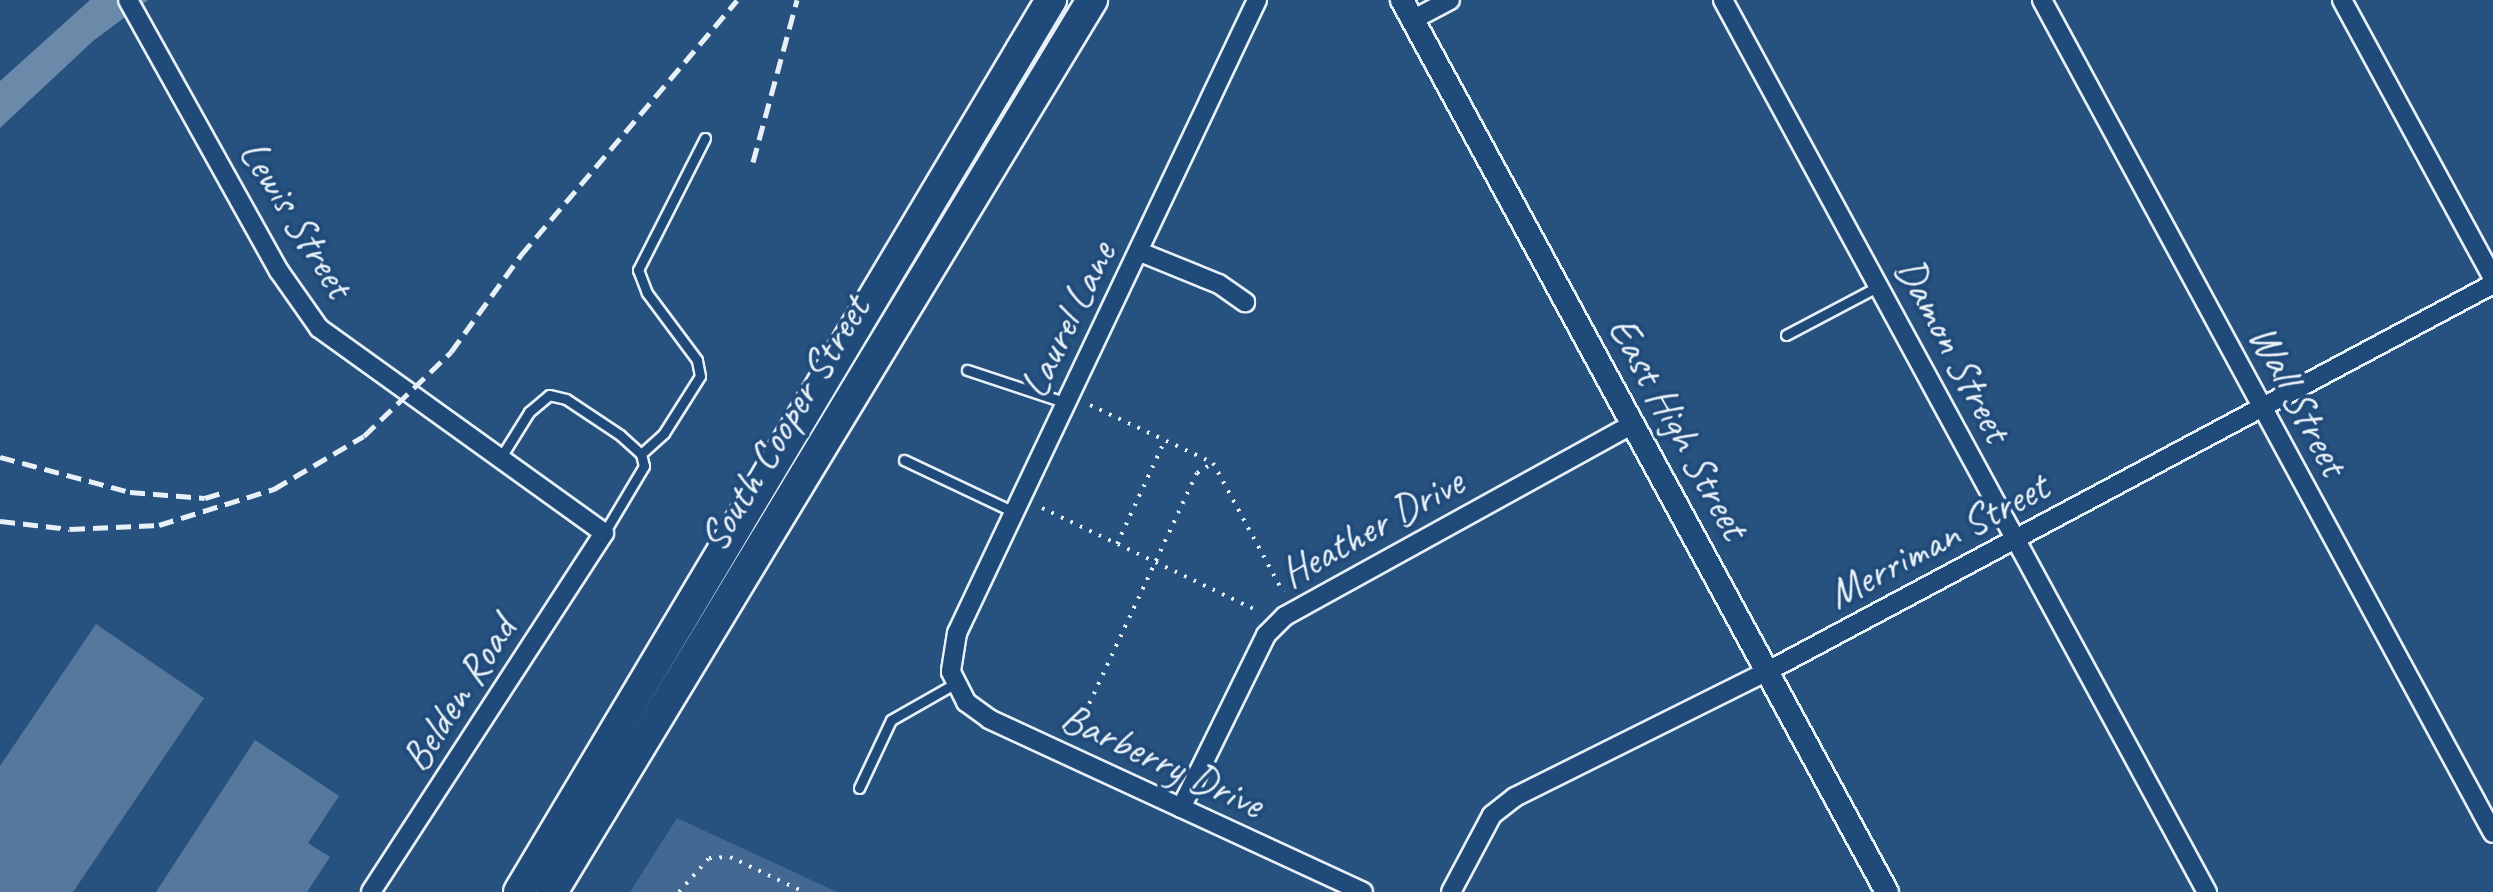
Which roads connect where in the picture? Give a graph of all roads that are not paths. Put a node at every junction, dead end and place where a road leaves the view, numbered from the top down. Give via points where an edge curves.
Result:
1 (128, 0) edge
2 (1051, 0) edge
3 (1092, 0) edge
4 (1257, 0) edge
5 (1450, 0) edge
6 (1723, 0) edge
7 (2042, 0) edge
8 (2342, 0) edge
9 (1407, 10) edge
10 (705, 138) dead end
11 (1140, 252) junction
12 (2493, 281) edge
13 (1879, 286) junction
14 (1245, 302) dead end
15 (1786, 335) dead end
16 (967, 370) dead end
17 (1067, 403) junction
18 (2262, 407) junction
19 (1633, 424) junction
20 (641, 454) junction
21 (500, 458) junction
22 (904, 460) dead end
23 (1016, 513) junction
24 (604, 534) junction
25 (2016, 540) junction
26 (1768, 671) junction
27 (954, 678) junction
28 (859, 788) dead end
29 (1181, 808) junction
30 (2493, 832) edge
31 (371, 892) edge
32 (519, 892) edge
33 (552, 892) edge
34 (1363, 892) edge
35 (1452, 892) edge
36 (1887, 892) edge
37 (2207, 892) edge

1 - 21 street, Lewis Street via 298,303 319,328
2 - 32 main road, South Cooper Street
3 - 33 main road, South Cooper Street
4 - 11 street, Laurel Lane
5 - 9 street
6 - 13 street, Damon Street
7 - 18 street, Wall Street
8 - 12 street
9 - 19 street, East High Street
10 - 20 lane via 638,270 647,293 697,360 700,376 664,434
11 - 14 street via 1219,284
11 - 17 street, Laurel Lane
12 - 18 street, Merriman Street
13 - 15 lane
13 - 25 street, Damon Street
16 - 17 lane
17 - 23 street, Laurel Lane
18 - 25 street, Merriman Street
18 - 30 street, Wall Street
19 - 26 street, East High Street
19 - 29 street, Heather Drive via 1285,616 1266,636
20 - 21 lane via 566,399 549,395 529,412
20 - 24 lane via 640,474
21 - 24 street, Lewis Street
22 - 23 lane
23 - 27 street, Laurel Lane via 957,633
24 - 31 street, Belden Road
25 - 26 street, Merriman Street
25 - 37 street, Damon Street
26 - 35 street, Merriman Street via 1514,797 1492,815
26 - 36 street, East High Street
27 - 28 lane via 891,720
27 - 29 street, Barberry Drive via 966,702 989,719
29 - 34 street, Barberry Drive

